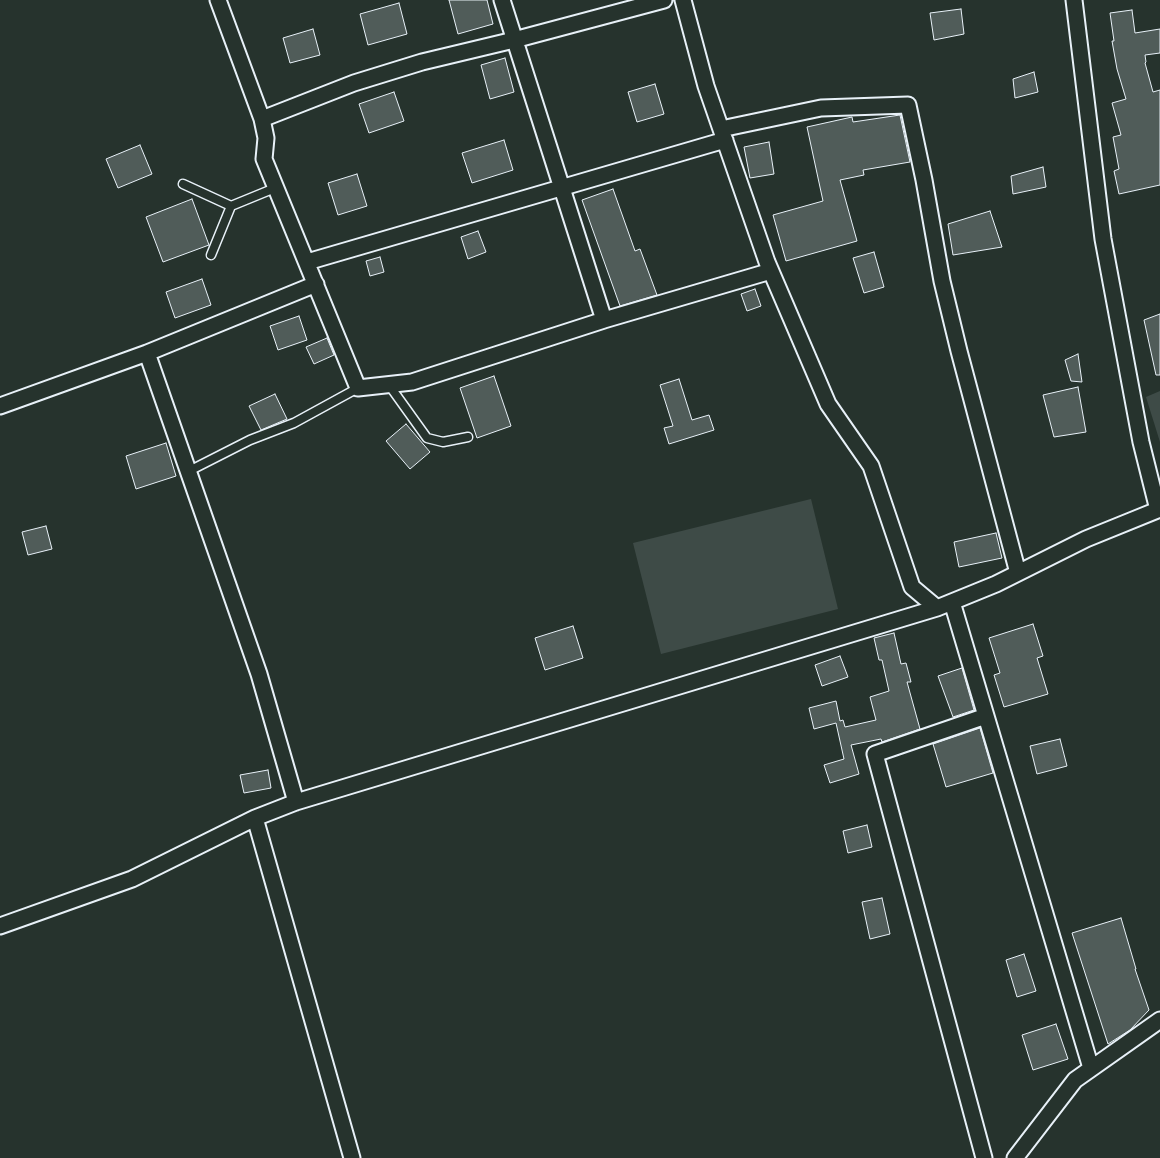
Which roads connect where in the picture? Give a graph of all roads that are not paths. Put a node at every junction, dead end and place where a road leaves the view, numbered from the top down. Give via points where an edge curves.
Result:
1 (218, 0) edge
2 (502, 0) edge
3 (664, 0) edge
4 (683, 0) edge
5 (1074, 0) edge
6 (514, 40) junction
7 (262, 119) junction
8 (723, 134) junction
9 (183, 184) dead end
10 (275, 188) junction
11 (561, 188) junction
12 (231, 206) junction
13 (211, 255) dead end
14 (307, 262) junction
15 (771, 271) junction
16 (316, 284) junction
17 (604, 320) junction
18 (147, 352) junction
19 (389, 385) junction
20 (358, 388) junction
21 (0, 406) edge
22 (468, 437) dead end
23 (189, 471) junction
24 (1159, 510) edge
25 (1018, 573) junction
26 (952, 602) junction
27 (937, 608) junction
28 (986, 716) junction
29 (296, 802) junction
30 (255, 818) junction
31 (0, 926) edge
32 (1160, 1020) edge
33 (1091, 1068) junction
34 (352, 1158) edge
35 (984, 1158) edge
36 (1015, 1158) edge

1 - 7 street
2 - 6 street
3 - 6 street
4 - 8 street via 706,86
5 - 24 street via 1103,239 1141,442
6 - 7 street via 422,62 354,83
6 - 11 street
7 - 10 street via 266,138 264,159
8 - 11 street
8 - 15 street
8 - 25 street via 821,108 908,105 942,281
9 - 12 lane
10 - 12 lane
10 - 14 street
11 - 14 street
11 - 17 street
12 - 13 lane
14 - 16 street
15 - 17 street
15 - 27 street via 828,404 871,466 912,587
16 - 18 street
16 - 20 street
17 - 19 street via 412,382
18 - 21 street
18 - 23 street
19 - 20 street
19 - 22 lane via 427,438 443,442
20 - 23 lane via 294,423 250,440
23 - 29 street via 259,674
24 - 25 street via 1086,539
25 - 26 street
26 - 27 street
26 - 28 street
27 - 29 street
28 - 33 street
28 - 35 street via 875,754
29 - 30 street
30 - 31 street via 132,880
30 - 34 street
32 - 33 street
33 - 36 street via 1074,1080

